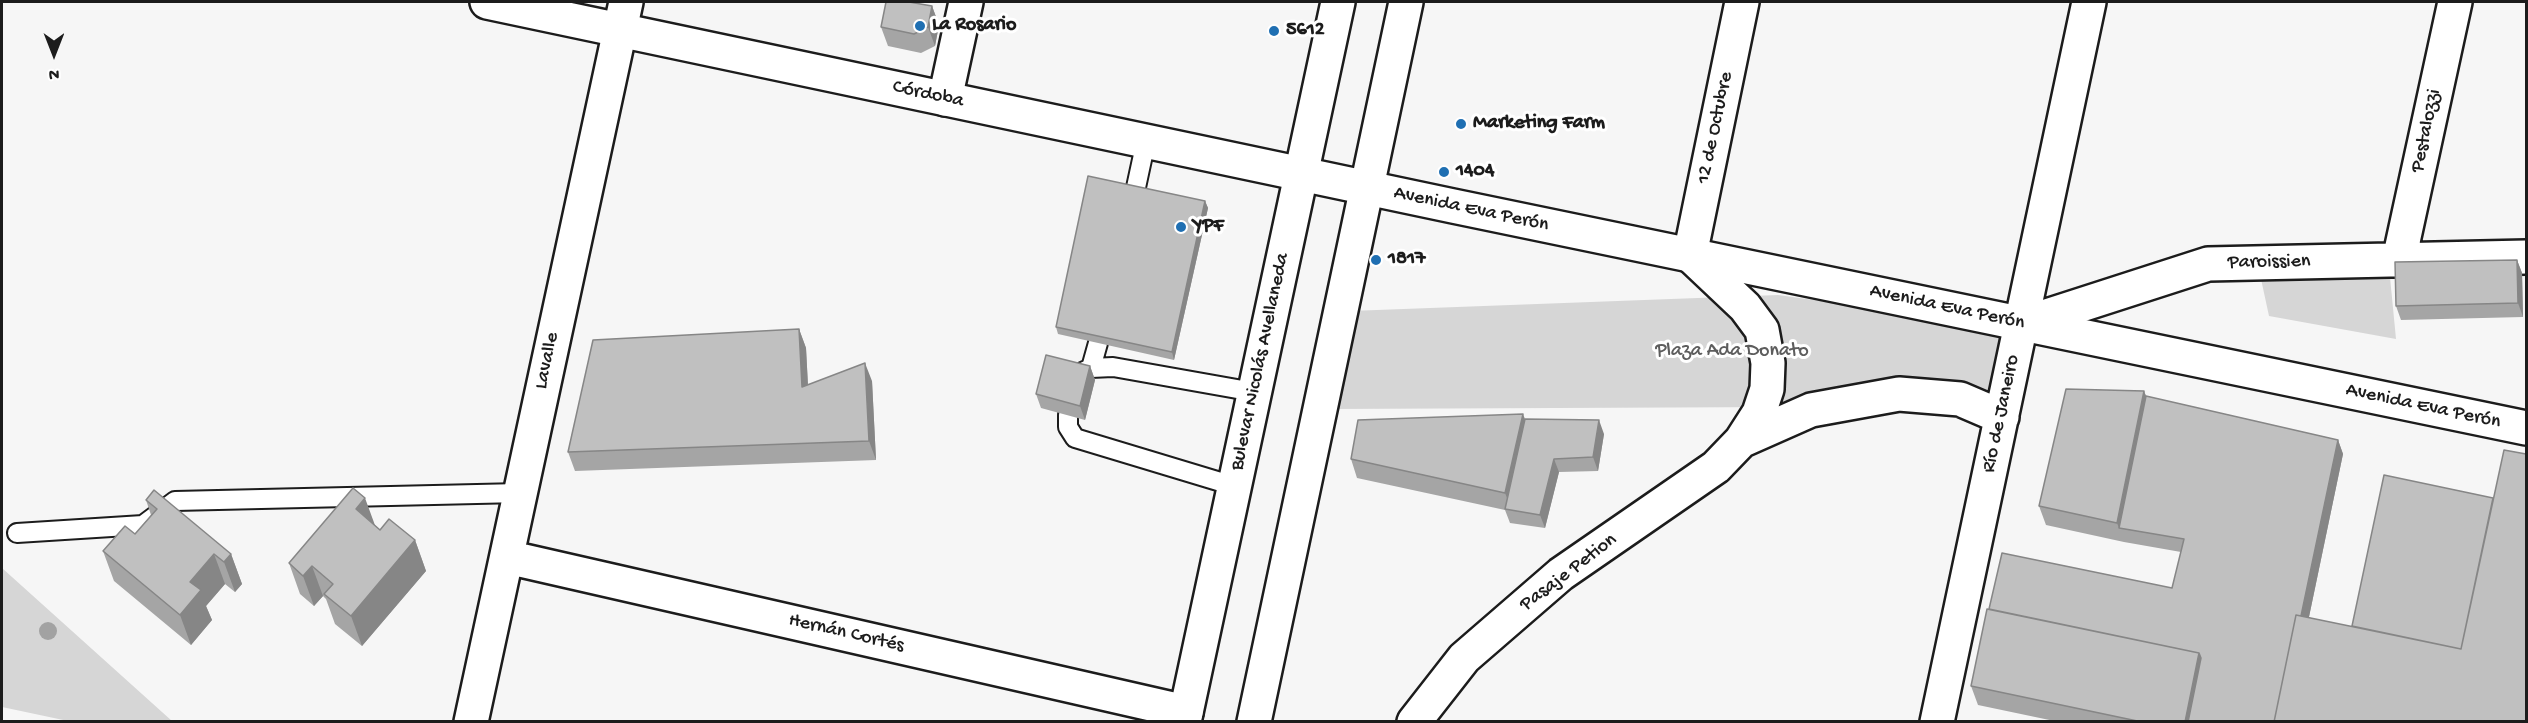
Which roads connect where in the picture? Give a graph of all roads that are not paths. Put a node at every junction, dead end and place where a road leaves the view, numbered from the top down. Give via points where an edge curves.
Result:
1 (487, 2) edge
2 (966, 2) edge
3 (1338, 2) edge
4 (1406, 2) edge
5 (1742, 2) edge
6 (2090, 2) edge
7 (2455, 2) edge
8 (623, 15) edge
9 (945, 99) junction
10 (1146, 141) junction
11 (1301, 173) junction
12 (1368, 187) junction
13 (1134, 192) edge
14 (1690, 255) junction
15 (2526, 258) edge
16 (2399, 260) junction
17 (2022, 324) junction
18 (1098, 343) edge
19 (1254, 392) junction
20 (1068, 415) edge
21 (2002, 417) junction
22 (2526, 428) edge
23 (1741, 441) junction
24 (1234, 486) junction
25 (520, 493) junction
26 (17, 533) dead end
27 (507, 557) junction
28 (1185, 717) edge
29 (471, 722) edge
30 (1254, 722) edge
31 (1414, 722) edge
32 (1937, 722) edge

1 - 8 street, Córdoba
2 - 9 street
3 - 11 street, Bulevar Nicolás Avellaneda
4 - 12 street
5 - 14 street, 12 de Octubre
6 - 17 street, Río de Janeiro
7 - 16 street, Pestalozzi
8 - 9 street, Córdoba
8 - 25 street, Lavalle
9 - 10 street, Córdoba
10 - 11 street, Córdoba
10 - 13 lane
11 - 12 street, Córdoba
11 - 19 street, Bulevar Nicolás Avellaneda
12 - 14 street, Avenida Eva Perón
12 - 30 street
14 - 17 street, Avenida Eva Perón
14 - 23 street, Pasaje Petion via 1762,330 1768,363 1767,389 1759,413
15 - 16 street, Paroissien
16 - 17 street, Paroissien via 2208,264
17 - 21 street, Río de Janeiro
17 - 22 street, Avenida Eva Perón
18 - 19 lane via 1083,371 1113,368
19 - 24 street, Bulevar Nicolás Avellaneda
20 - 24 lane via 1068,428 1075,438
21 - 23 street, Pasaje Petion via 1960,399 1899,394 1811,410
21 - 32 street, Río de Janeiro
23 - 31 street, Pasaje Petion via 1716,467 1561,574 1464,658
24 - 28 street, Bulevar Nicolás Avellaneda
25 - 26 lane via 175,501 143,525
25 - 27 street, Lavalle
27 - 28 street, Hernán Cortés
27 - 29 street, Lavalle

